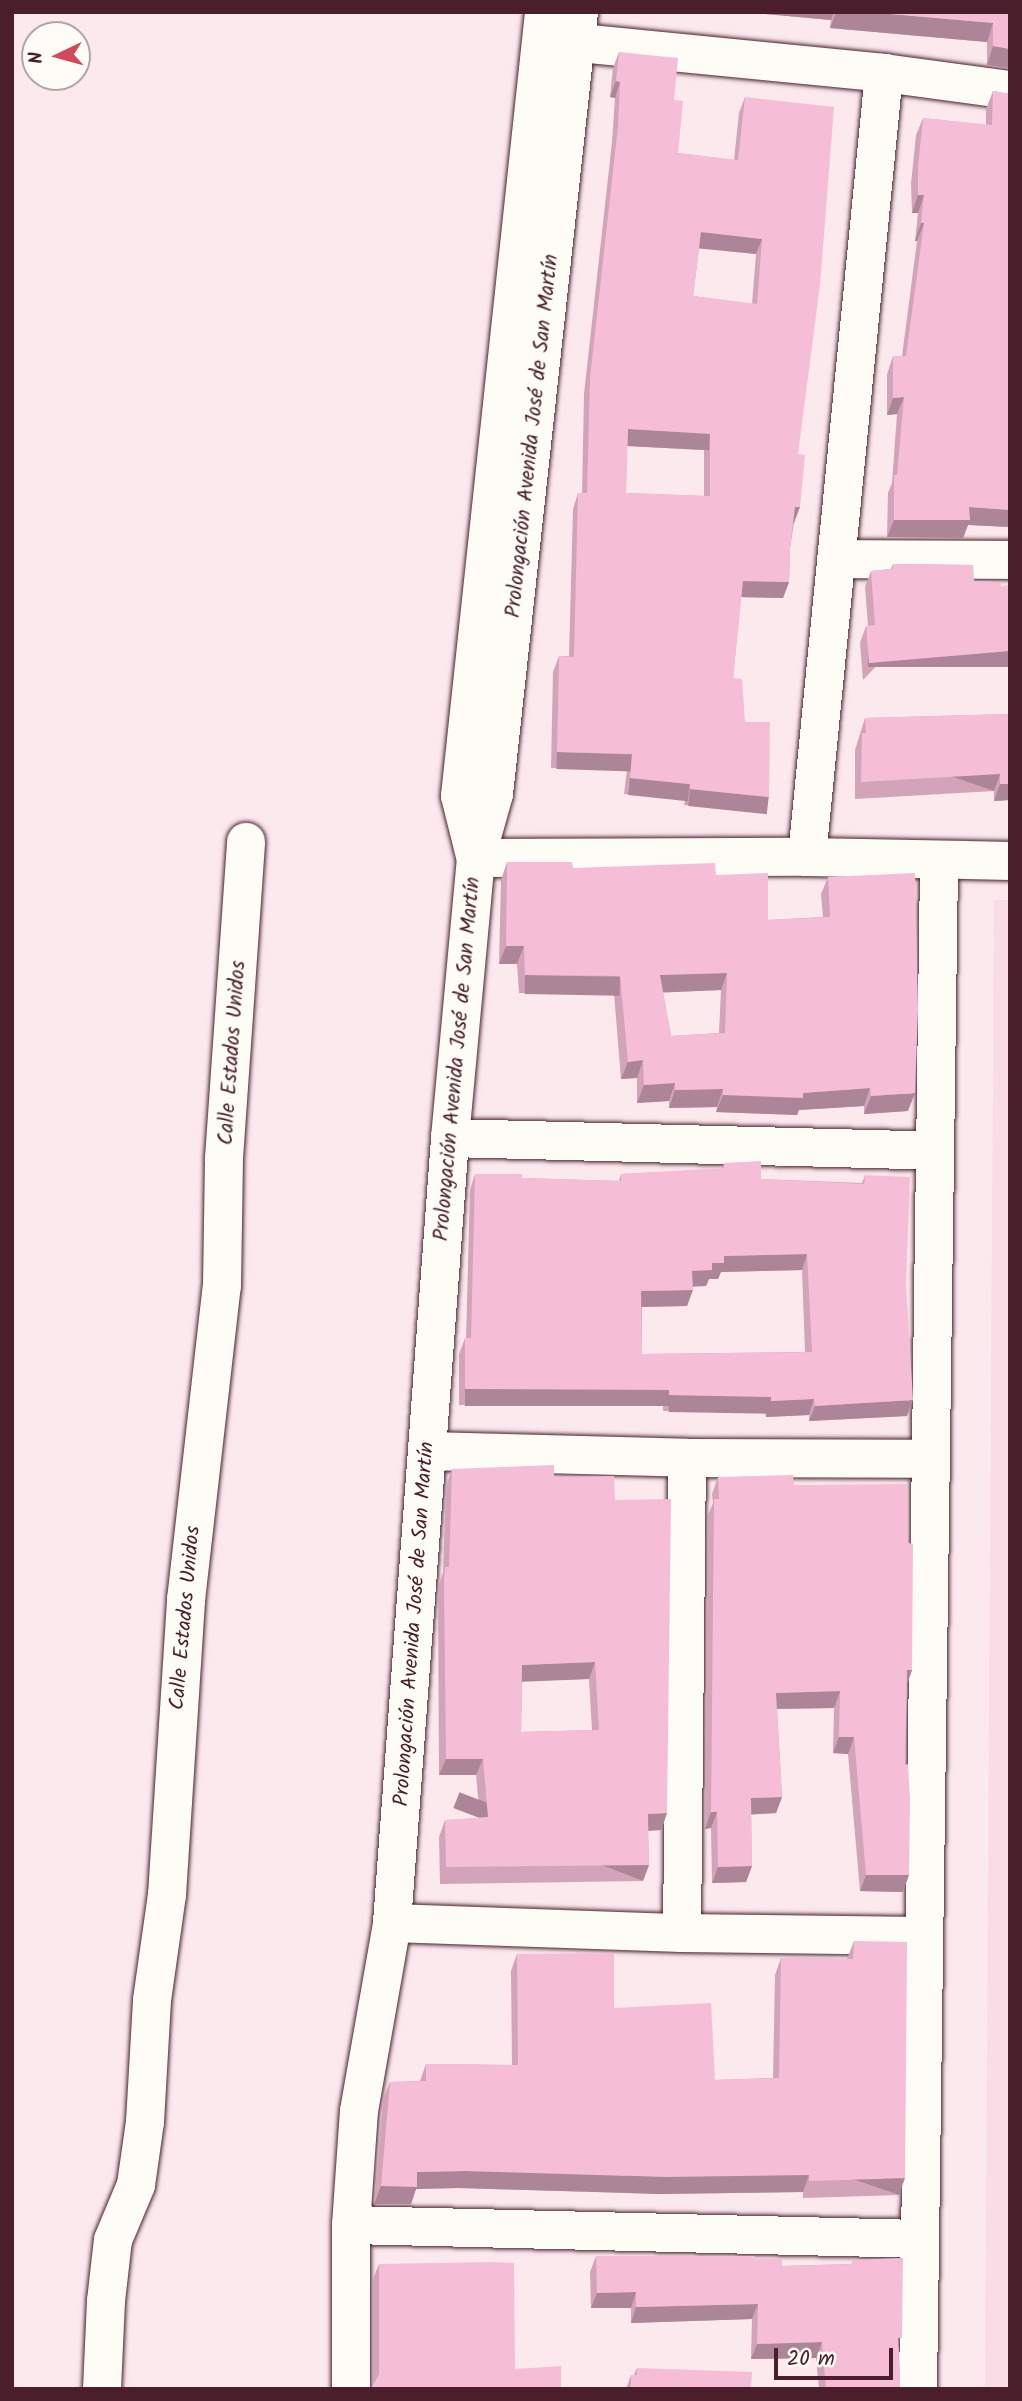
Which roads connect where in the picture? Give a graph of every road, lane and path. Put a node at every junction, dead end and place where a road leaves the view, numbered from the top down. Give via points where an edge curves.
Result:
1 (560, 26) edge
2 (884, 73) junction
3 (1010, 90) edge
4 (837, 559) junction
5 (1010, 560) edge
6 (246, 842) dead end
7 (807, 857) junction
8 (476, 858) junction
9 (939, 859) junction
10 (1010, 861) edge
11 (450, 1138) junction
12 (935, 1151) junction
13 (428, 1451) junction
14 (687, 1458) junction
15 (931, 1459) junction
16 (392, 1923) junction
17 (682, 1933) junction
18 (924, 1936) junction
19 (351, 2225) junction
20 (920, 2239) junction
21 (103, 2389) edge
22 (351, 2389) edge
23 (918, 2389) edge

1 - 2 street
1 - 8 street, Prolongación Avenida José de San Martín via 460,796
2 - 3 street
2 - 4 street
4 - 5 street
4 - 7 street
6 - 21 street, Calle Estados Unidos via 225,1158 222,1286 186,1600 167,1895 152,2000 145,2122 136,2185 113,2240
7 - 8 street
7 - 9 street
8 - 11 street, Prolongación Avenida José de San Martín
9 - 10 street
9 - 12 street
11 - 12 street
11 - 13 street, Prolongación Avenida José de San Martín
12 - 15 street
13 - 14 street
13 - 16 street, Prolongación Avenida José de San Martín
14 - 15 street
14 - 17 street
15 - 18 street
16 - 17 street
16 - 19 street, Prolongación Avenida José de San Martín via 359,2111
17 - 18 street
18 - 20 street
19 - 20 street
19 - 22 street, Prolongación Avenida José de San Martín
20 - 23 street

